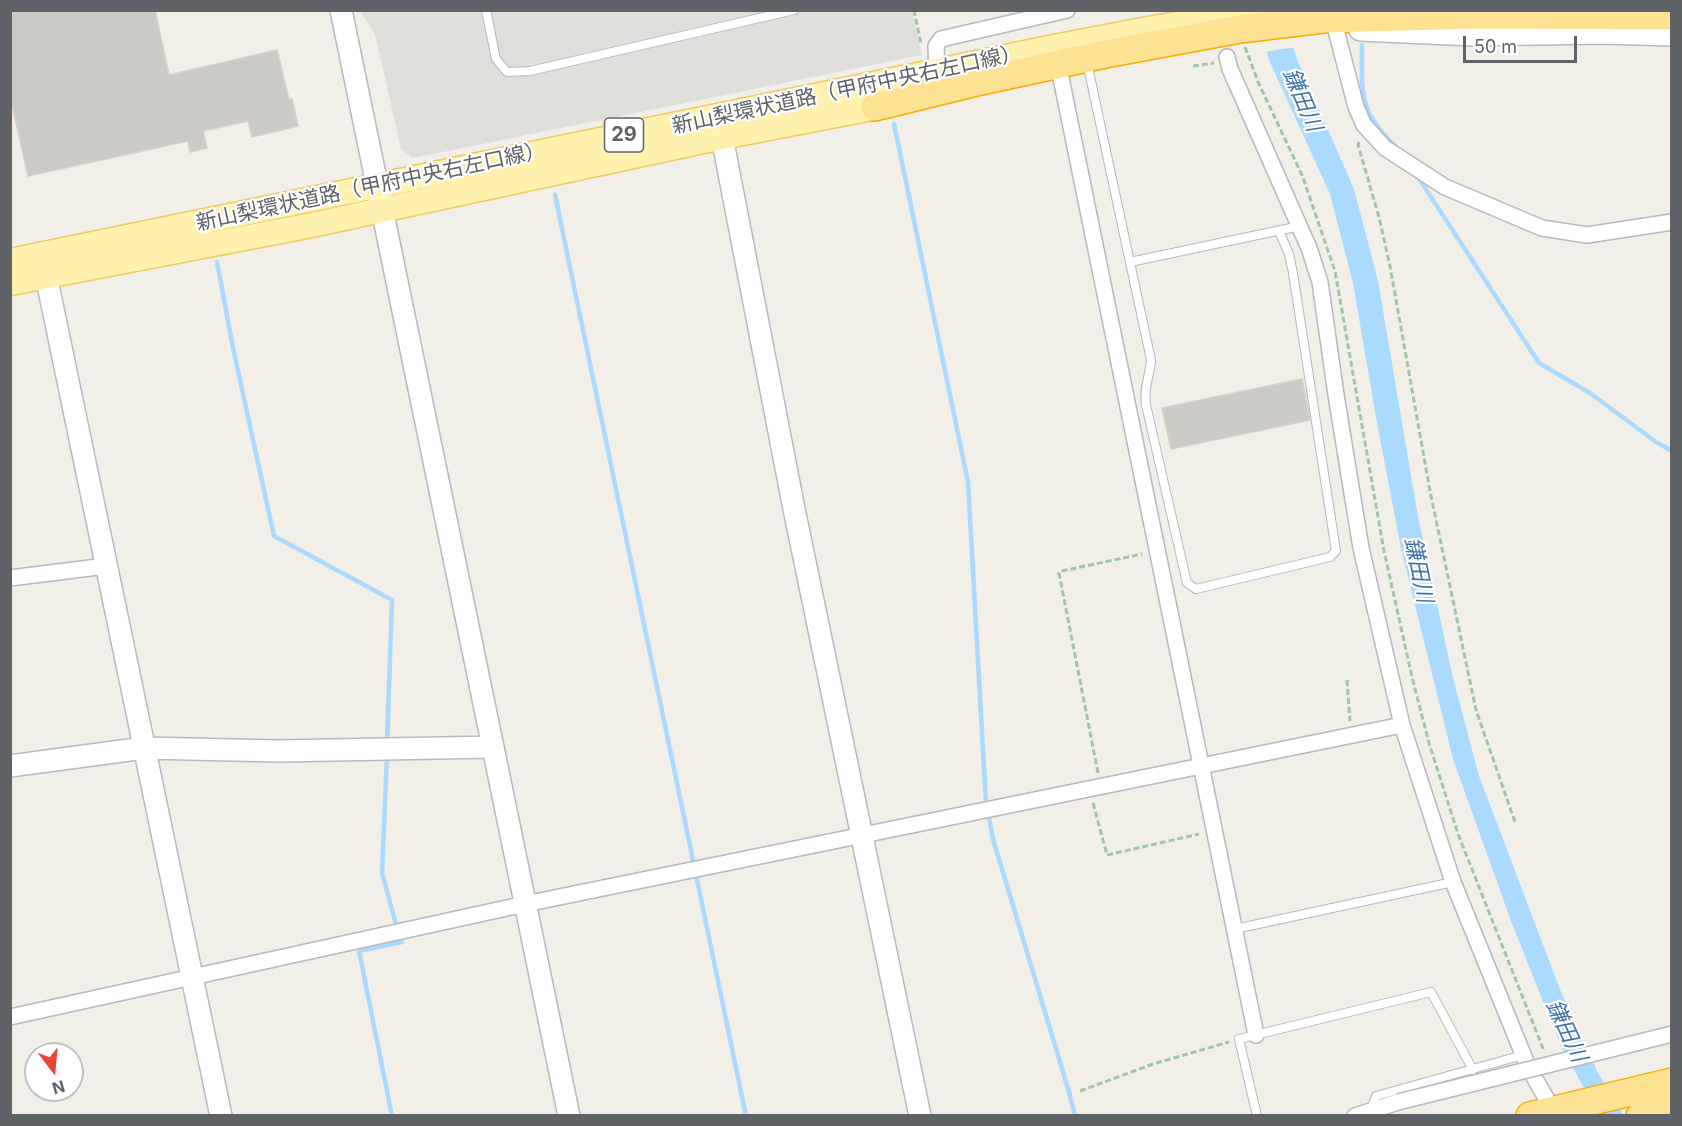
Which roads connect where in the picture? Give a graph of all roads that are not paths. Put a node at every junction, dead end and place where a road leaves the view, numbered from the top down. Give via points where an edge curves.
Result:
1 (341, 10) edge
2 (486, 10) edge
3 (794, 10) edge
4 (1067, 10) edge
5 (1671, 16) edge
6 (1246, 23) edge
7 (1327, 26) junction
8 (1671, 35) edge
9 (1224, 60) road end
10 (1088, 67) junction
11 (937, 72) junction
12 (1060, 73) junction
13 (875, 107) junction
14 (722, 136) junction
15 (378, 185) junction
16 (382, 209) junction
17 (1671, 222) edge
18 (1300, 226) junction
19 (1279, 231) junction
20 (10, 261) edge
21 (1130, 262) junction
22 (44, 265) junction
23 (10, 283) edge
24 (1144, 394) junction
25 (1126, 399) junction
26 (106, 566) junction
27 (10, 578) edge
28 (1402, 725) junction
29 (144, 747) junction
30 (493, 747) junction
31 (10, 766) edge
32 (1202, 766) junction
33 (863, 836) junction
34 (1453, 882) junction
35 (525, 904) junction
36 (1235, 929) junction
37 (193, 978) junction
38 (10, 1017) edge
39 (1671, 1034) edge
40 (1256, 1035) junction
41 (1528, 1065) junction
42 (1473, 1070) junction
43 (1671, 1082) edge
44 (1650, 1106) edge
45 (1545, 1107) edge
46 (1371, 1112) junction
47 (221, 1116) edge
48 (569, 1116) edge
49 (920, 1116) edge
50 (1257, 1116) edge
51 (1355, 1116) edge

1 - 15 street
2 - 3 lane via 496,58 507,72 530,71
4 - 11 street via 941,39 936,46
5 - 7 highway via 1480,15
6 - 7 highway
6 - 10 main road, 新山梨環状道路（甲府中央右左口線）
6 - 11 main road, 新山梨環状道路（甲府中央右左口線） / 29 via 1136,31
6 - 13 highway
7 - 8 street via 1473,35 1614,28
7 - 17 street via 1364,125 1385,148 1445,187 1542,228 1587,235
9 - 18 street
10 - 12 main road, 新山梨環状道路（甲府中央右左口線）
10 - 21 lane
11 - 15 main road, 新山梨環状道路（甲府中央右左口線） / 29
12 - 13 main road, 新山梨環状道路（甲府中央右左口線）
12 - 25 street
13 - 14 main road, 新山梨環状道路（甲府中央右左口線） / 29
14 - 16 main road, 新山梨環状道路（甲府中央右左口線） / 29
14 - 33 street via 794,509
15 - 16 street
15 - 22 main road, 新山梨環状道路（甲府中央右左口線） / 29
16 - 22 main road, 新山梨環状道路（甲府中央右左口線） / 29 via 295,228
16 - 30 street
18 - 19 lane
18 - 28 street via 1320,282 1361,548
19 - 21 lane
19 - 24 lane via 1293,273 1336,552 1330,557 1196,589 1187,584
20 - 22 main road, 新山梨環状道路（甲府中央右左口線） / 29
21 - 24 lane via 1151,360
22 - 23 main road, 新山梨環状道路（甲府中央右左口線） / 29
22 - 26 street
24 - 25 lane
25 - 32 street
26 - 27 street
26 - 29 street
28 - 32 street
28 - 34 street
29 - 30 street via 279,751
29 - 31 street
29 - 37 street
30 - 35 street
32 - 33 street
32 - 36 street
33 - 35 street
33 - 49 street
34 - 36 lane
34 - 41 street
35 - 37 street
35 - 48 street
36 - 40 street
37 - 38 street
37 - 47 street
39 - 46 street, bridge
40 - 42 lane via 1431,992
40 - 50 lane via 1239,1039
41 - 42 lane
41 - 45 street
42 - 46 lane via 1376,1096
43 - 44 highway
44 - 45 highway
46 - 51 street

